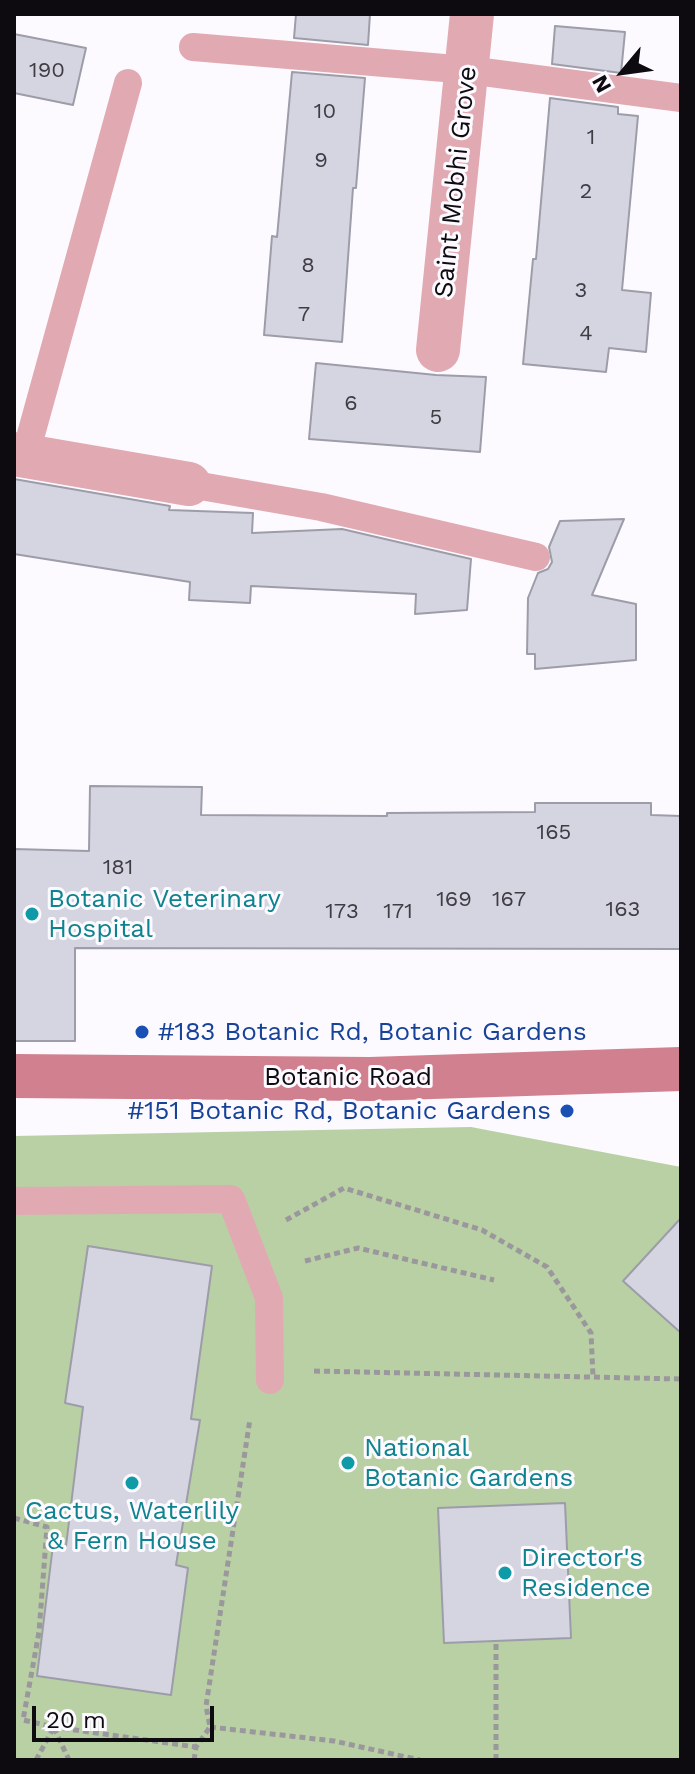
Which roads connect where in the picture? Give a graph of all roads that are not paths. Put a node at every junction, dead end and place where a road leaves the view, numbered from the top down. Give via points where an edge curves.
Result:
1 (472, 14) edge
2 (193, 47) dead end
3 (468, 70) junction
4 (128, 83) dead end
5 (681, 98) edge
6 (438, 350) dead end
7 (20, 455) edge
8 (189, 484) joint
9 (536, 557) dead end
10 (681, 1069) edge
11 (14, 1076) edge
12 (14, 1201) edge
13 (270, 1380) road end

1 - 3 street, Saint Mobhi Grove
2 - 3 lane
3 - 5 lane
3 - 6 street, Saint Mobhi Grove
4 - 7 lane
7 - 8 street
8 - 9 lane via 321,507
10 - 11 street, Botanic Road via 370,1079
12 - 13 lane via 231,1199 269,1298

